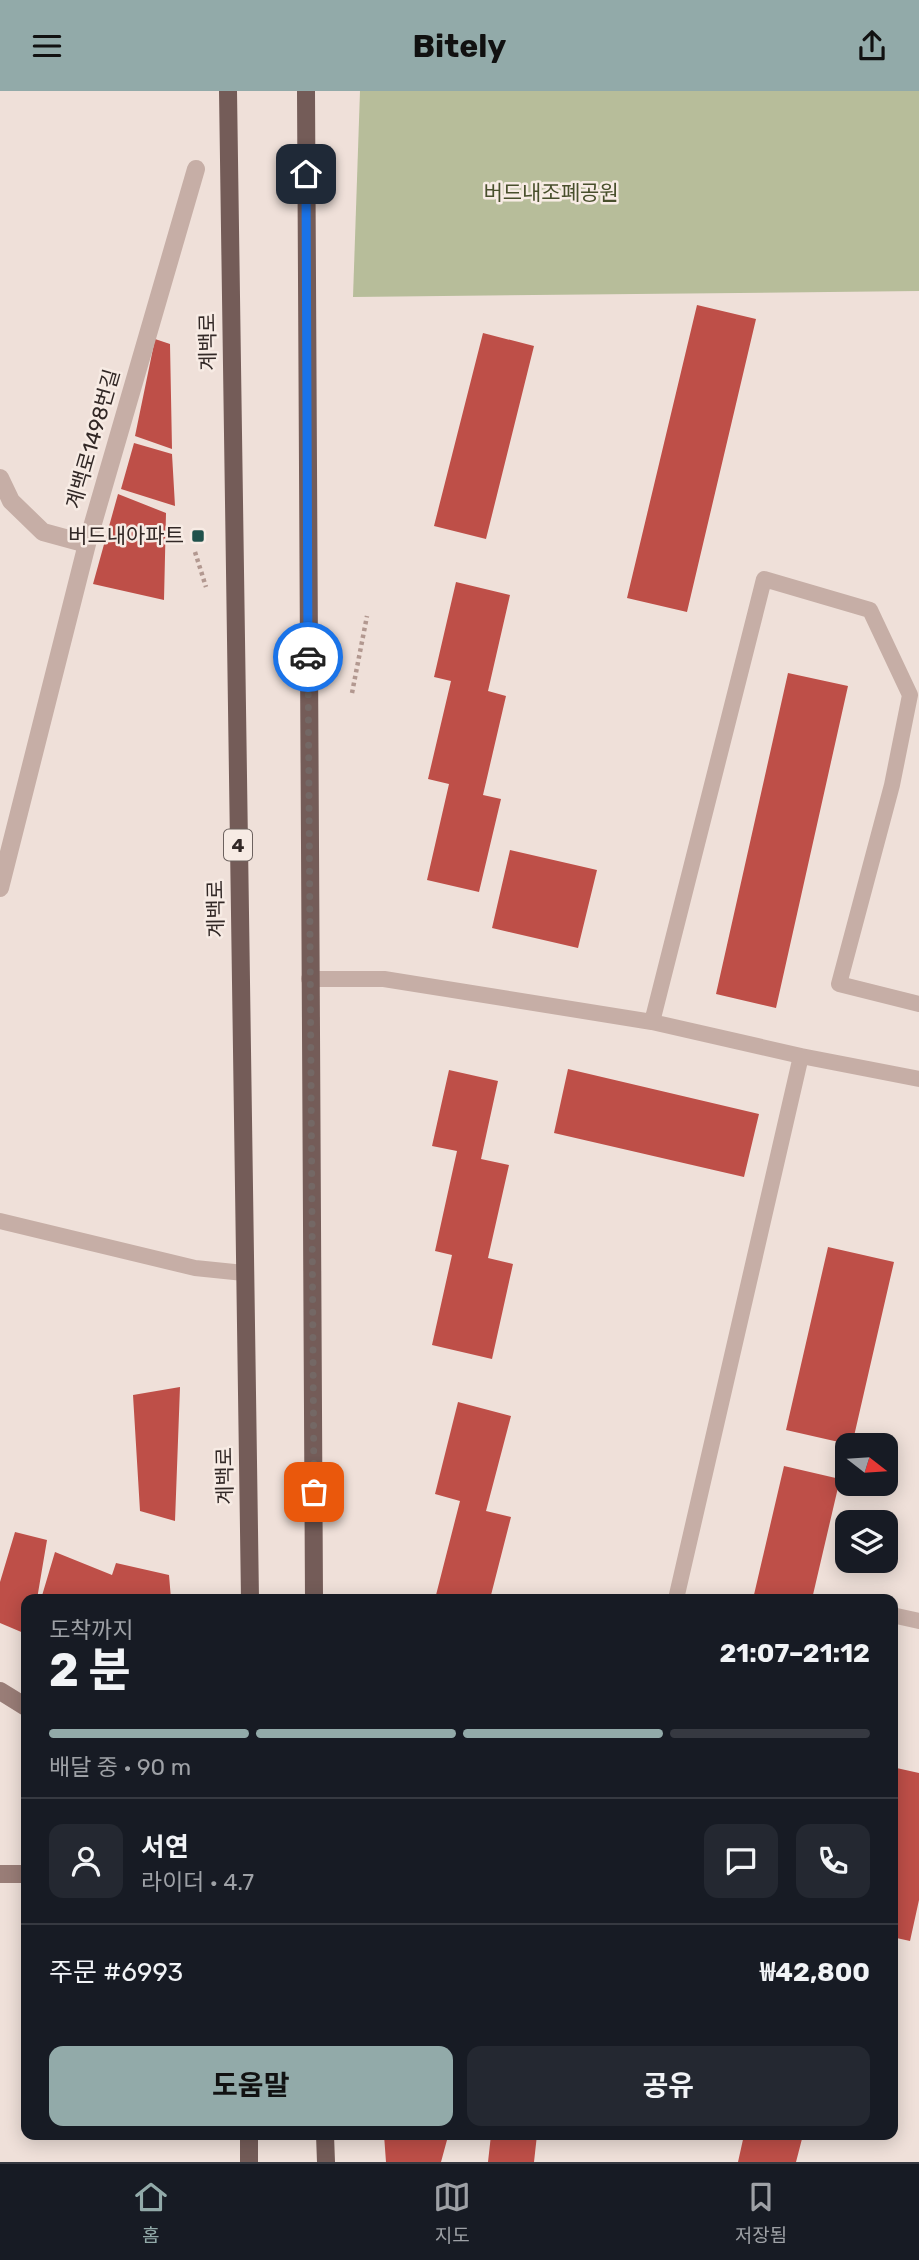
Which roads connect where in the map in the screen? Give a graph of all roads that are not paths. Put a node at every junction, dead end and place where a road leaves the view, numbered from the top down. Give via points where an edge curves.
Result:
1 (228, 91) edge
2 (306, 91) edge
3 (196, 169) dead end
4 (0, 478) edge
5 (87, 544) junction
6 (0, 888) edge
7 (309, 979) junction
8 (919, 1004) edge
9 (652, 1021) junction
10 (801, 1056) junction
11 (919, 1079) edge
12 (0, 1221) edge
13 (244, 1273) junction
14 (250, 1594) edge
15 (314, 1594) edge
16 (678, 1594) edge
17 (898, 1616) edge
18 (919, 1621) edge
19 (0, 1691) edge
20 (21, 1704) edge
21 (0, 1874) edge
22 (21, 1874) edge
23 (249, 2140) edge
24 (325, 2140) edge
25 (249, 2162) edge
26 (326, 2162) edge

1 - 13 main road, 계백로 / 4
2 - 7 main road
3 - 5 street, 계백로1498번길
4 - 5 street via 11,501 43,532
5 - 6 street, 계백로1498번길
7 - 9 lane via 384,979
7 - 15 main road
8 - 9 lane via 839,984 892,785 910,695 870,610 764,579
9 - 10 lane
10 - 11 lane
10 - 16 lane
12 - 13 lane via 195,1268
13 - 14 main road, 계백로 / 4
17 - 18 lane
19 - 20 main road
21 - 22 main road
23 - 25 main road
24 - 26 main road

